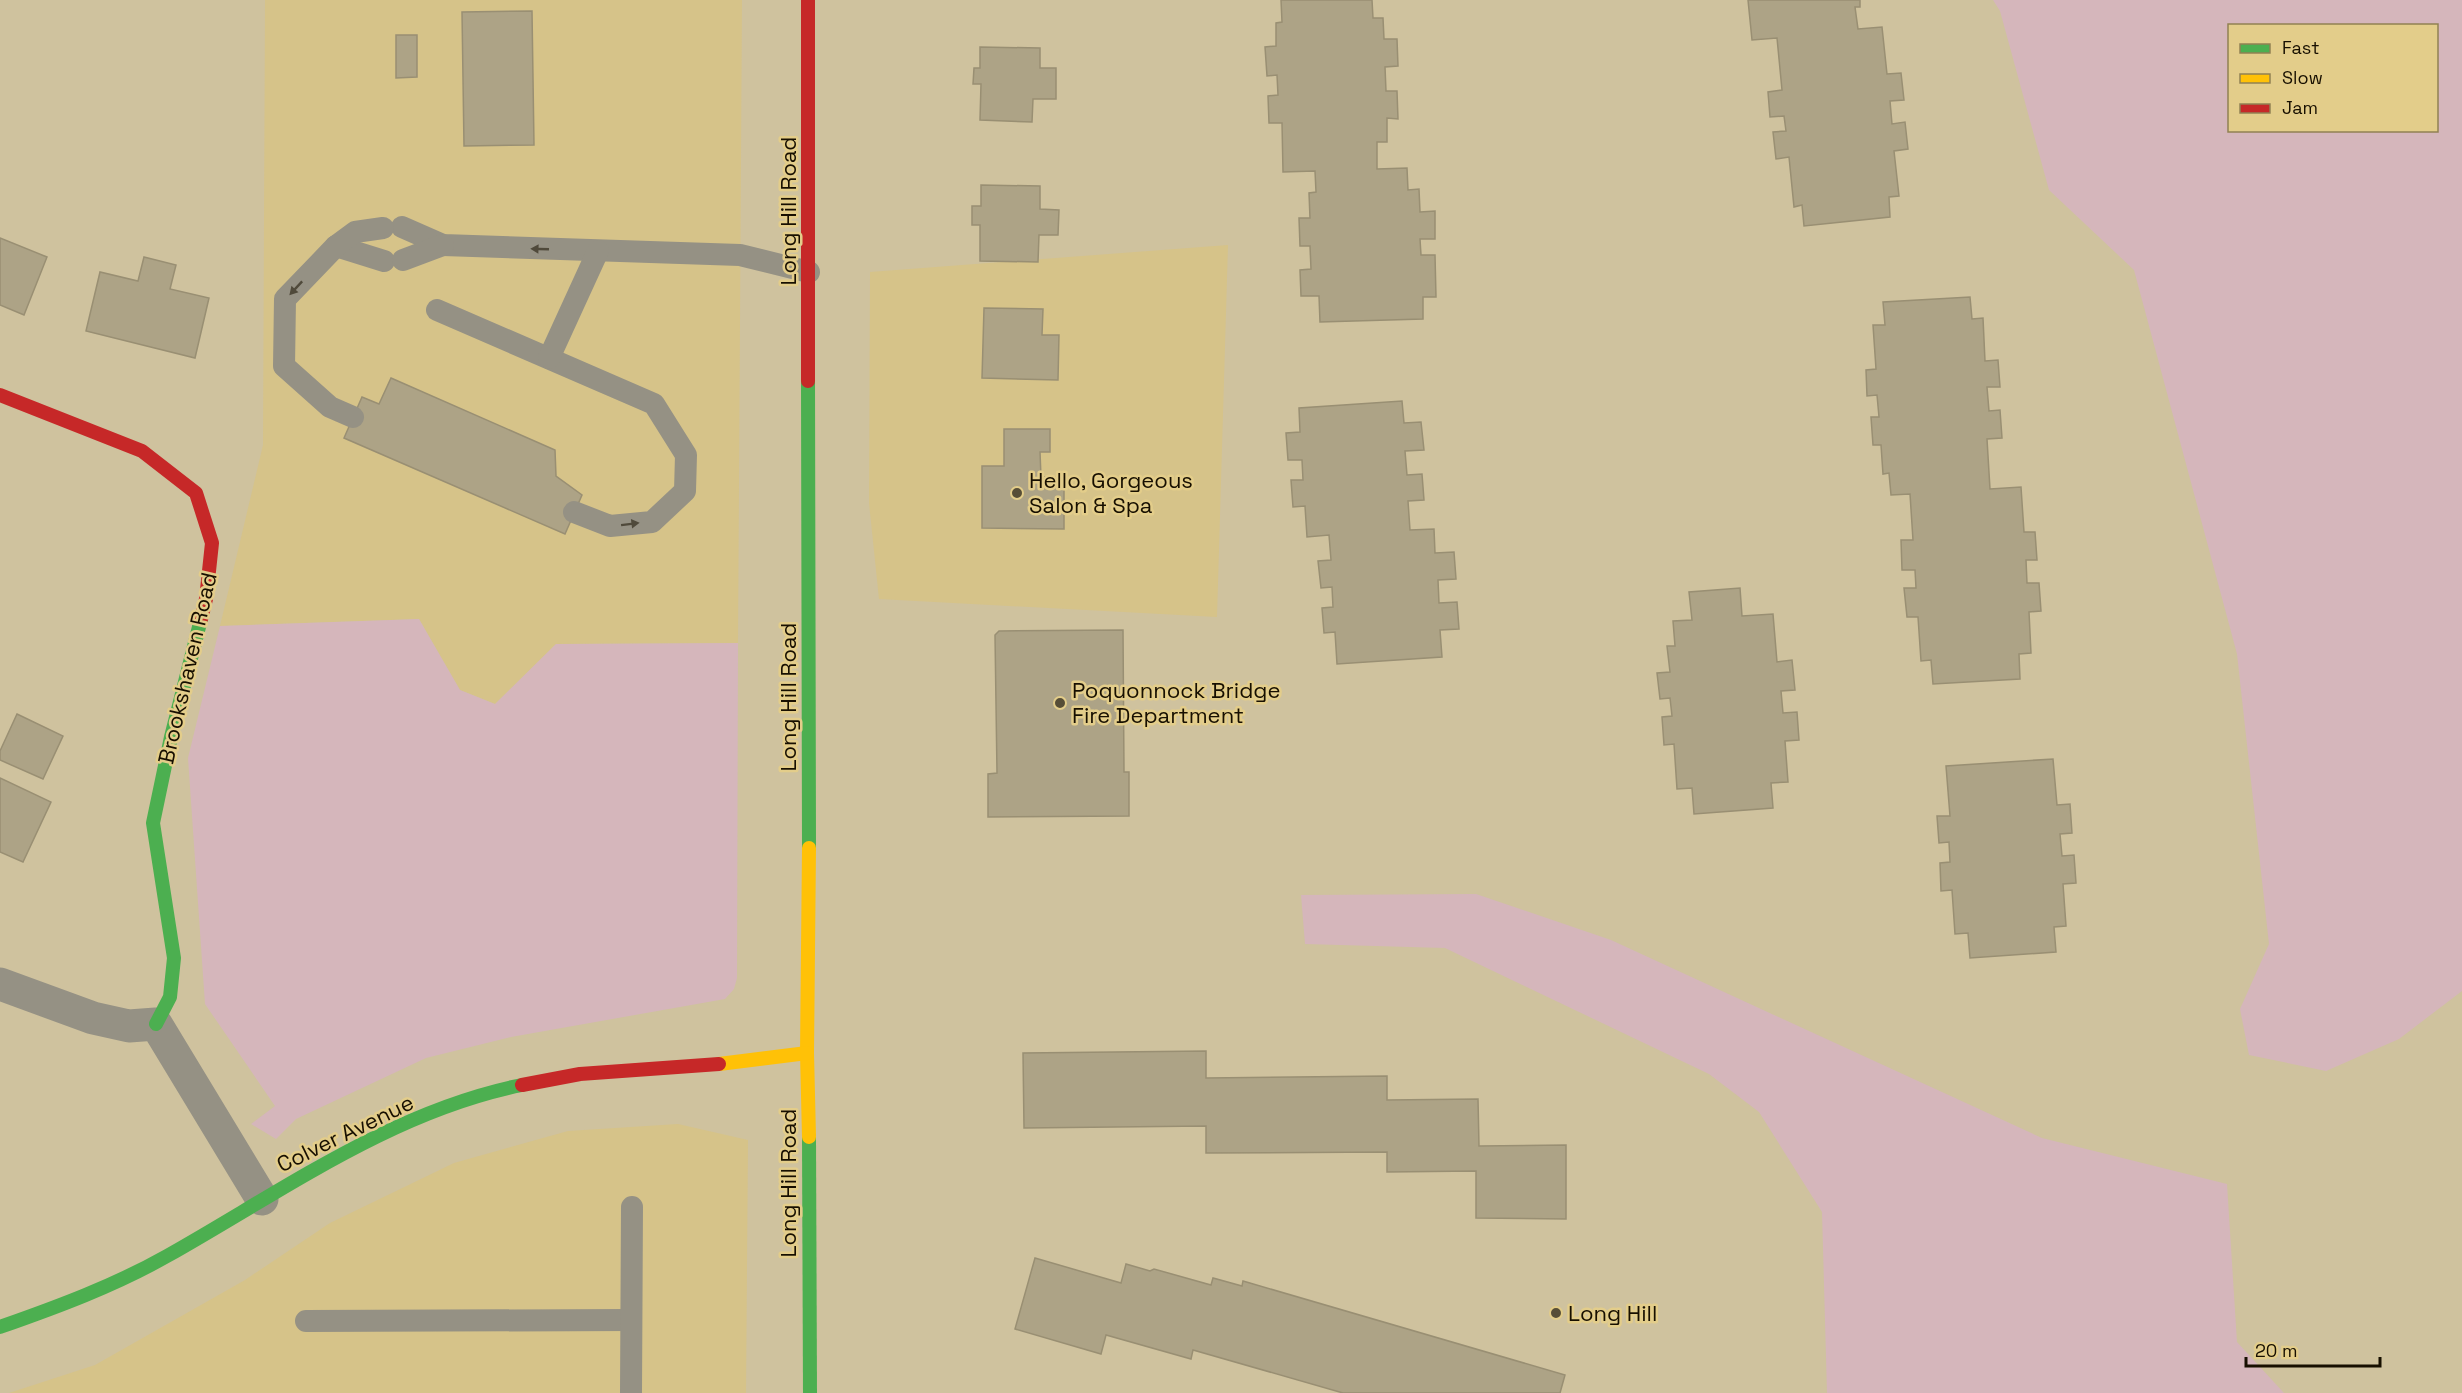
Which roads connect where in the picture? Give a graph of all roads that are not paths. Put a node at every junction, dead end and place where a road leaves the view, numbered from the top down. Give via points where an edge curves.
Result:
1 (808, 0) edge
2 (443, 245) junction
3 (336, 246) junction
4 (598, 251) junction
5 (809, 272) junction
6 (437, 310) dead end
7 (549, 358) junction
8 (0, 395) edge
9 (353, 417) dead end
10 (574, 512) dead end
11 (0, 984) edge
12 (156, 1024) junction
13 (807, 1053) junction
14 (262, 1199) junction
15 (632, 1207) dead end
16 (306, 1320) dead end
17 (631, 1320) junction
18 (0, 1327) edge
19 (631, 1393) edge
20 (810, 1393) edge

1 - 5 street, Long Hill Road
2 - 3 lane via 394,260
2 - 3 lane via 393,228 355,232
4 -> 2 lane
3 -> 9 lane via 285,299 284,366 330,407
4 - 5 lane via 740,255
4 - 7 lane
5 - 13 street, Long Hill Road
6 - 7 lane
10 -> 7 lane via 610,526 652,522 685,491 686,455 654,404
8 - 12 street, Brookshaven Road via 142,451 196,492 212,543 206,599 153,823 174,958 170,997
11 - 12 street via 93,1018 129,1026
12 - 14 street
13 - 14 street, Colver Avenue via 580,1074 509,1088 391,1129
13 - 20 street, Long Hill Road
14 - 18 street, Colver Avenue via 166,1257 100,1290
15 - 17 lane
16 - 17 lane
17 - 19 lane

